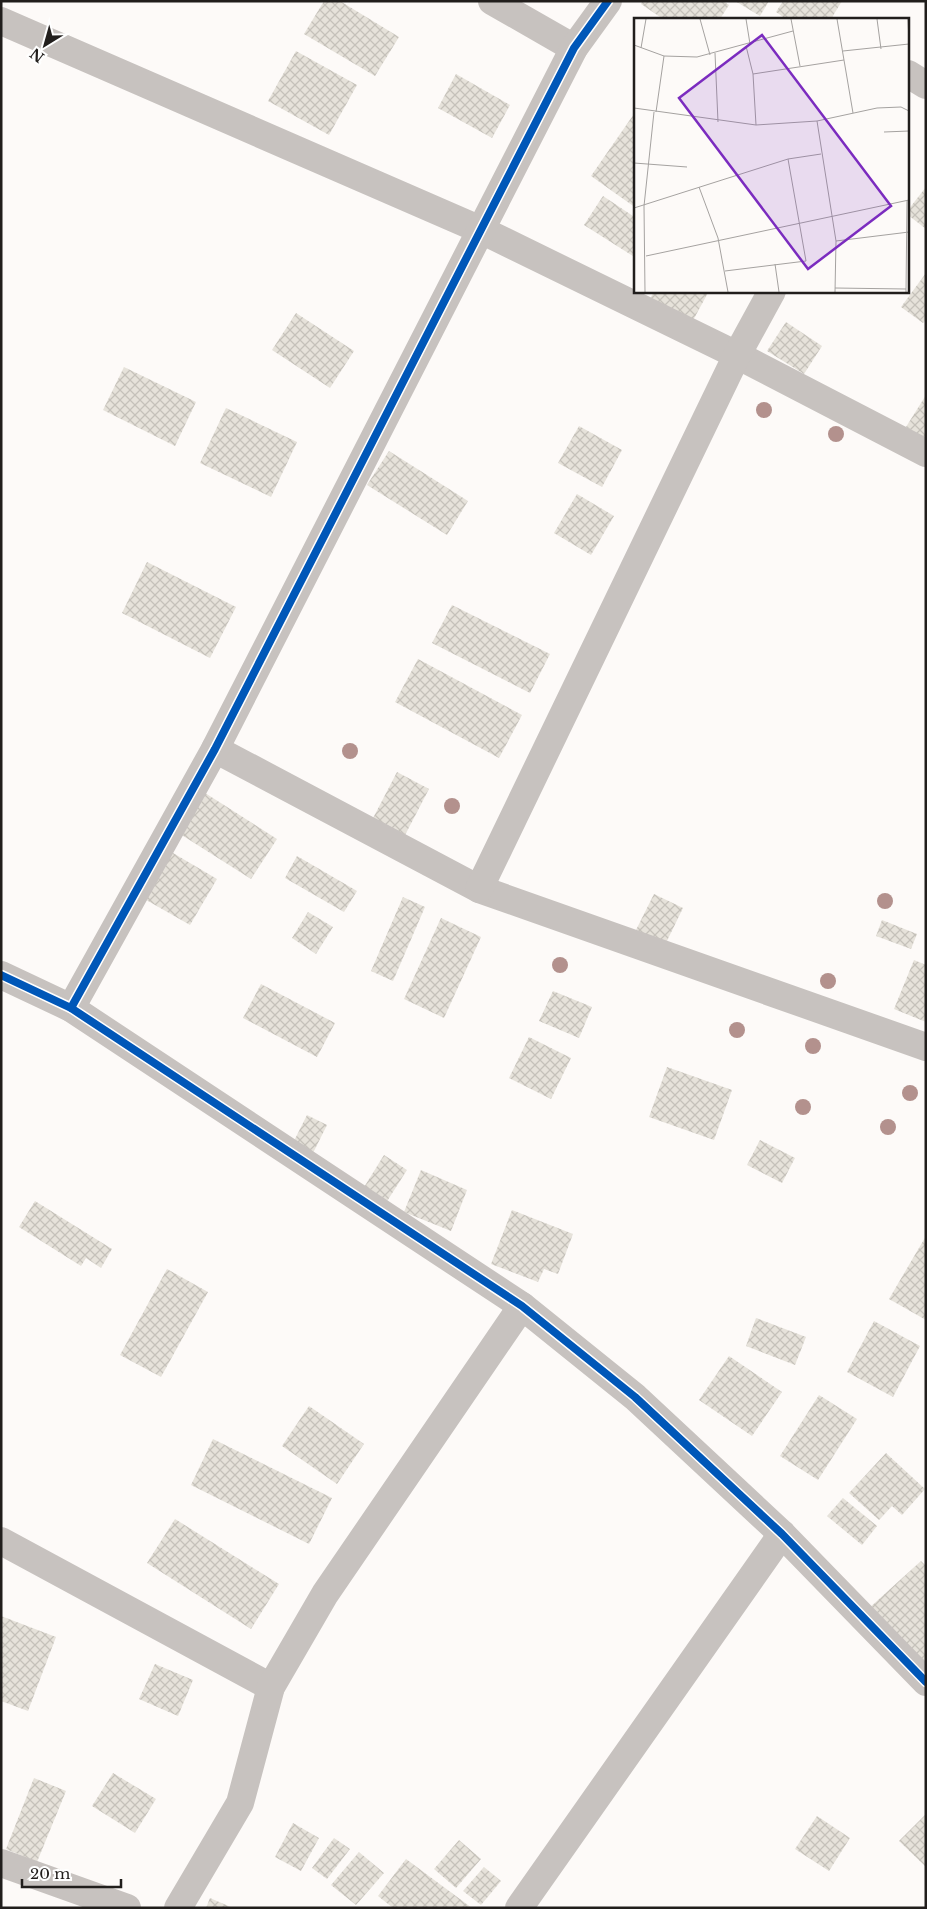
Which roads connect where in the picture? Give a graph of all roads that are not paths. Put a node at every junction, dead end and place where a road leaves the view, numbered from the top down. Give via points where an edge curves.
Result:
1 (492, 1) edge
2 (608, 1) edge
3 (1, 21) edge
4 (574, 48) junction
5 (910, 75) edge
6 (926, 85) edge
7 (481, 230) junction
8 (771, 292) edge
9 (737, 355) junction
10 (926, 453) edge
11 (215, 749) junction
12 (479, 888) junction
13 (1, 975) edge
14 (71, 1008) junction
15 (926, 1047) edge
16 (522, 1306) junction
17 (782, 1534) junction
18 (1, 1541) edge
19 (926, 1682) edge
20 (272, 1687) junction
21 (1, 1863) edge
22 (127, 1908) edge
23 (178, 1908) edge
24 (519, 1908) edge

1 - 4 street
2 - 4 street
3 - 7 street
4 - 7 street
5 - 6 street
7 - 9 street
7 - 11 street
8 - 9 street
9 - 10 street
9 - 12 street
11 - 12 street
11 - 14 street
12 - 15 street
13 - 14 street
14 - 16 street
16 - 17 street via 635,1397
16 - 20 street via 325,1594
17 - 19 street
17 - 24 street
18 - 20 street
20 - 23 street via 240,1804
21 - 22 street

